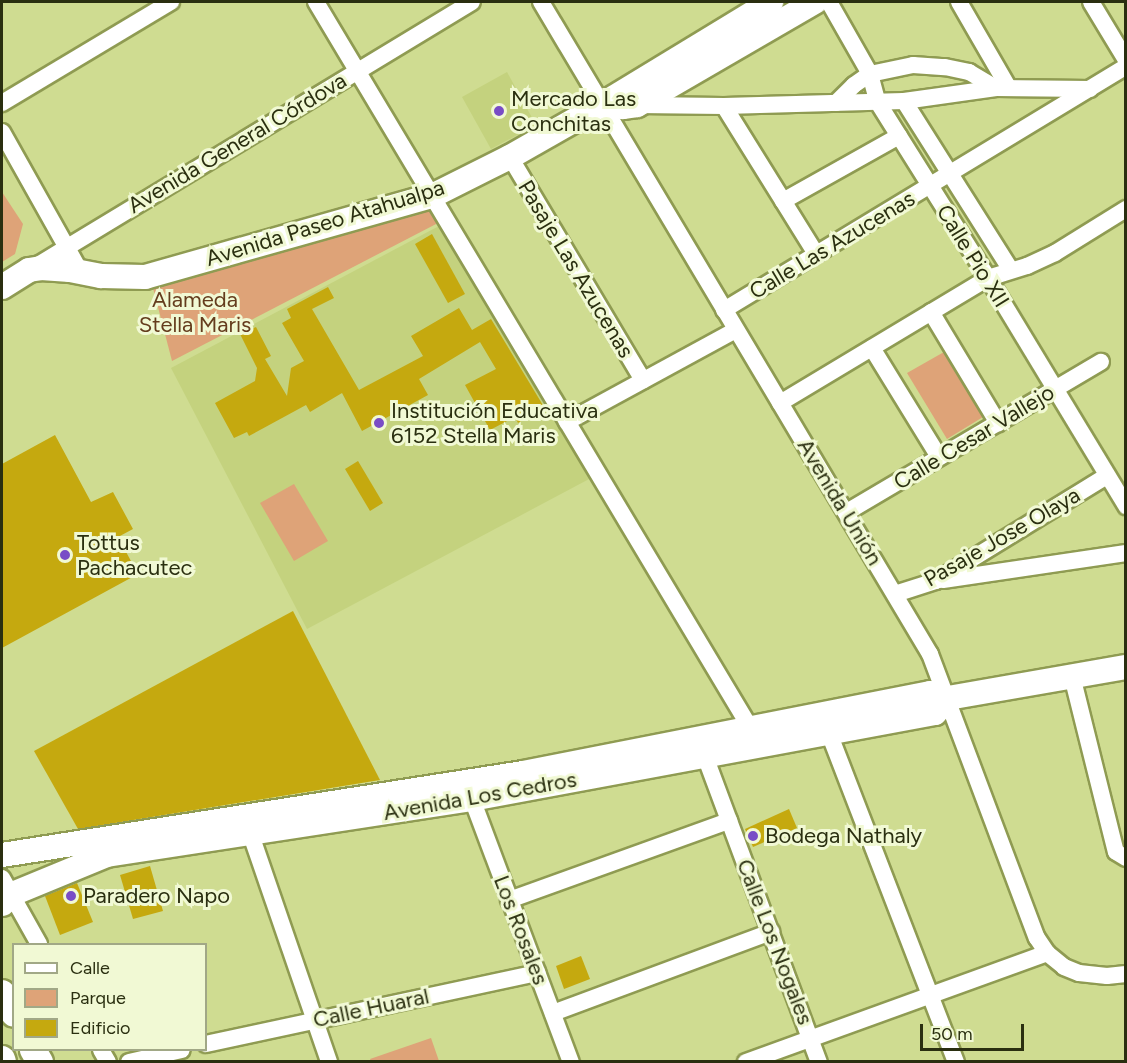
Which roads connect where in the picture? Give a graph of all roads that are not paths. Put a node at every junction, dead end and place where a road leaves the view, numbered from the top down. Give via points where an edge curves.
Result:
1 (171, 2) edge
2 (316, 2) edge
3 (472, 2) edge
4 (541, 2) edge
5 (771, 2) edge
6 (814, 2) edge
7 (830, 2) edge
8 (959, 2) edge
9 (1091, 2) edge
10 (1125, 60) edge
11 (1125, 67) edge
12 (357, 70) junction
13 (870, 74) junction
14 (1002, 87) junction
15 (1090, 89) junction
16 (877, 101) junction
17 (904, 101) junction
18 (2, 103) edge
19 (836, 103) junction
20 (603, 104) junction
21 (637, 105) junction
22 (724, 106) junction
23 (2, 132) edge
24 (899, 136) junction
25 (510, 157) junction
26 (950, 173) junction
27 (930, 185) junction
28 (432, 196) junction
29 (783, 201) junction
30 (1125, 209) edge
31 (67, 246) junction
32 (816, 254) junction
33 (29, 270) junction
34 (1011, 270) junction
35 (80, 271) junction
36 (988, 278) junction
37 (2, 287) edge
38 (724, 310) junction
39 (931, 312) junction
40 (736, 330) junction
41 (872, 348) junction
42 (1101, 362) dead end
43 (643, 380) junction
44 (1054, 390) junction
45 (780, 403) junction
46 (567, 422) junction
47 (998, 423) junction
48 (939, 457) junction
49 (1107, 476) junction
50 (1125, 506) edge
51 (847, 512) junction
52 (1125, 553) edge
53 (936, 580) junction
54 (895, 594) junction
55 (1125, 667) edge
56 (1072, 676) junction
57 (948, 698) junction
58 (751, 729) junction
59 (829, 733) junction
60 (705, 756) junction
61 (472, 799) junction
62 (729, 821) junction
63 (251, 835) junction
64 (30, 850) junction
65 (2, 855) edge
66 (1125, 858) edge
67 (43, 880) junction
68 (4, 892) edge
69 (510, 900) junction
70 (771, 932) junction
71 (38, 943) edge
72 (1047, 953) junction
73 (537, 973) junction
74 (1125, 974) edge
75 (2, 993) edge
76 (930, 995) junction
77 (12, 1010) edge
78 (553, 1012) junction
79 (315, 1020) junction
80 (811, 1038) junction
81 (207, 1044) edge
82 (178, 1051) edge
83 (129, 1062) edge
84 (330, 1062) edge
85 (571, 1062) edge
86 (746, 1062) edge
87 (819, 1062) edge
88 (956, 1062) edge

1 - 18 street
2 - 12 street
3 - 12 street, Avenida General Córdova
4 - 20 street, Avenida Unión
5 - 20 street, Avenida Paseo Atahualpa
6 - 21 street
7 - 13 street, Calle Pio XII
8 - 14 street
9 - 10 street
11 - 15 street, Calle Las Azucenas
12 - 28 street
12 - 31 street, Avenida General Córdova
13 - 14 street via 912,65 945,67 969,72
13 - 16 street, Calle Pio XII
13 - 19 street
14 - 15 street
14 - 17 street
15 - 26 street, Calle Las Azucenas
16 - 17 street
16 - 19 street
16 - 24 street, Calle Pio XII
17 - 26 street, Calle Pio XII
19 - 22 street
20 - 21 street via 623,108
20 - 25 street, Avenida Paseo Atahualpa
20 - 38 street, Avenida Unión
21 - 22 street
22 - 29 street
23 - 31 street
24 - 27 street, Calle Pio XII
24 - 29 street
25 - 28 street, Avenida Paseo Atahualpa
25 - 43 street, Pasaje Las Azucenas
26 - 27 street, Calle Las Azucenas
26 - 34 street, Calle Pio XII
27 - 32 street, Calle Las Azucenas
27 - 36 street, Calle Pio XII
28 - 35 street, Avenida Paseo Atahualpa via 145,277 101,276
28 - 46 street
29 - 32 street
30 - 34 street via 1055,253
31 - 33 street, Avenida General Córdova
31 - 35 street
32 - 38 street, Calle Las Azucenas
33 - 35 street, Avenida Paseo Atahualpa
33 - 37 street, Avenida General Córdova
34 - 36 street
36 - 39 street
36 - 44 street, Calle Pio XII
38 - 40 street, Avenida Unión
39 - 41 street
39 - 47 street
40 - 43 street
40 - 45 street, Avenida Unión
41 - 45 street
41 - 48 street
42 - 44 street, Calle Cesar Vallejo
43 - 46 street
44 - 47 street, Calle Cesar Vallejo
44 - 49 street, Calle Pio XII
45 - 51 street, Avenida Unión
46 - 58 street
47 - 48 street, Calle Cesar Vallejo
48 - 51 street, Calle Cesar Vallejo
49 - 50 street, Calle Pio XII
49 - 53 street, Pasaje Jose Olaya
51 - 54 street, Avenida Unión
52 - 53 street
53 - 54 street, Pasaje Jose Olaya
54 - 57 street, Avenida Unión via 930,654
55 - 56 street, Avenida Los Cedros
56 - 57 street, Avenida Los Cedros
56 - 66 street via 1116,852
57 - 58 street, Avenida Los Cedros via 930,693
57 - 59 street, Avenida Los Cedros via 936,713
57 - 72 street, Avenida Unión via 1037,938
58 - 64 street, Avenida Los Cedros via 523,773
59 - 60 street, Avenida Los Cedros
59 - 76 street
60 - 61 street, Avenida Los Cedros
60 - 62 street, Calle Los Nogales
61 - 63 street, Avenida Los Cedros
61 - 69 street, Los Rosales
62 - 69 street
62 - 70 street, Calle Los Nogales
63 - 67 street, Avenida Los Cedros via 107,855
63 - 79 street
64 - 65 street, Avenida Los Cedros
64 - 67 street
67 - 68 street, Avenida Los Cedros
68 - 71 street
69 - 73 street, Los Rosales
70 - 78 street
70 - 80 street, Calle Los Nogales
72 - 74 street, Avenida Unión via 1079,973
72 - 76 street
73 - 78 street, Los Rosales
73 - 79 street, Calle Huaral
75 - 77 main road
76 - 80 street
76 - 88 street
78 - 85 street, Los Rosales
79 - 81 street, Calle Huaral
79 - 84 street
80 - 86 street
80 - 87 street, Calle Los Nogales
82 - 83 street

